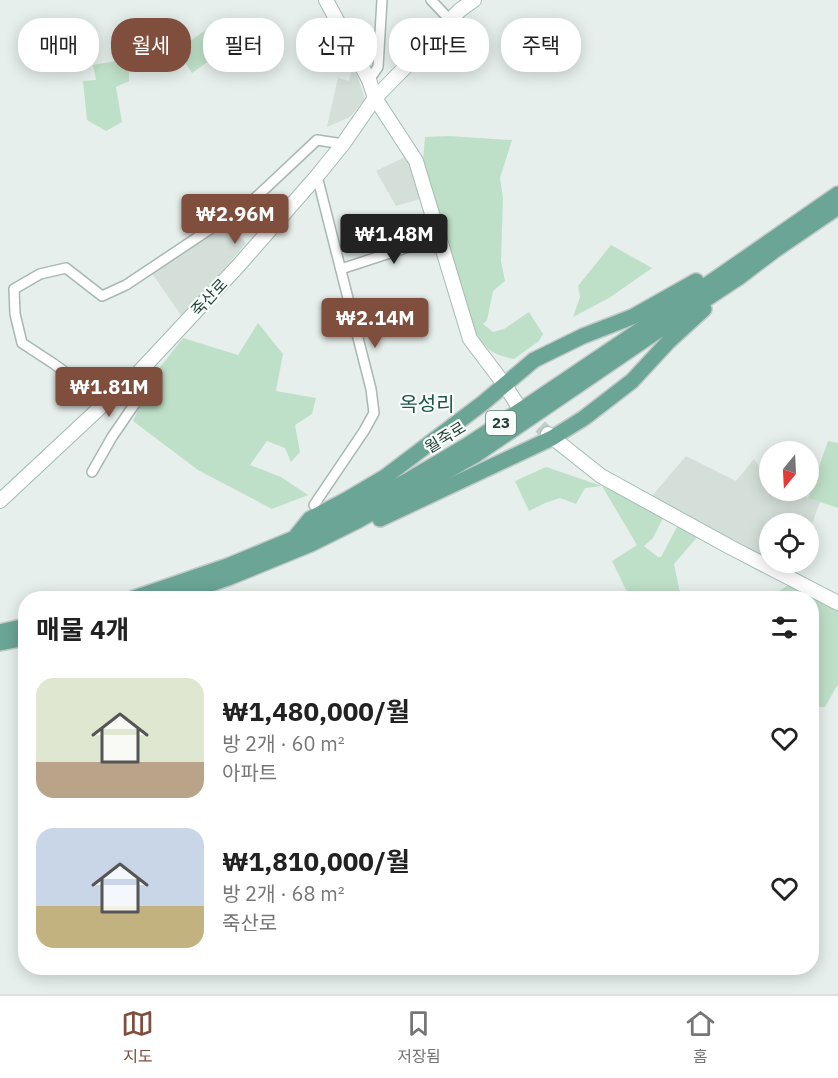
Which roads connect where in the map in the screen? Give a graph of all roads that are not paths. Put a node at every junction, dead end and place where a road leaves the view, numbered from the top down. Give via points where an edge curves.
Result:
1 (326, 0) edge
2 (382, 0) edge
3 (431, 0) edge
4 (474, 0) edge
5 (448, 18) edge
6 (452, 18) edge
7 (400, 72) edge
8 (369, 80) junction
9 (375, 98) junction
10 (343, 144) junction
11 (317, 176) junction
12 (838, 194) edge
13 (838, 207) edge
14 (439, 237) junction
15 (341, 268) junction
16 (738, 278) junction
17 (714, 280) junction
18 (141, 370) junction
19 (504, 384) junction
20 (105, 402) junction
21 (517, 404) tunnel mouth
22 (550, 436) junction
23 (92, 472) dead end
24 (0, 501) edge
25 (314, 505) dead end
26 (359, 520) junction
27 (295, 538) junction
28 (154, 591) edge
29 (191, 591) edge
30 (815, 591) edge
31 (819, 593) edge
32 (838, 603) edge
33 (18, 628) edge
34 (0, 632) edge
35 (18, 640) edge
36 (0, 643) edge

1 - 8 street
2 - 8 street via 378,67
3 - 5 street
4 - 6 street, 죽산로
7 - 9 street, 죽산로
8 - 9 street
9 - 10 street, 죽산로
9 - 14 street via 416,161
10 - 11 street, 죽산로
10 - 20 street via 317,140 252,201 126,285 102,296 66,268 40,274 14,289 22,343
11 - 15 street
11 - 18 street, 죽산로
12 - 17 main road, 월죽로 / 23
13 - 16 main road, 월죽로 / 23
14 - 15 street
14 - 19 street via 470,339
15 - 25 street via 374,413
16 - 22 main road via 732,290 706,307 632,381 584,418
16 - 26 main road, 월죽로 / 23 via 474,456
17 - 19 main road via 699,279 632,316 558,347
17 - 27 main road, 월죽로 / 23 via 466,446
18 - 20 street, 죽산로
18 - 23 street via 138,399
19 - 21 street
19 - 27 main road via 385,477 310,519
20 - 24 street, 죽산로
22 - 26 main road via 376,521
22 - 30 street via 601,476
26 - 29 main road, 월죽로 / 23 via 311,544
27 - 28 main road, 월죽로 / 23
31 - 32 street
33 - 34 main road
35 - 36 main road

